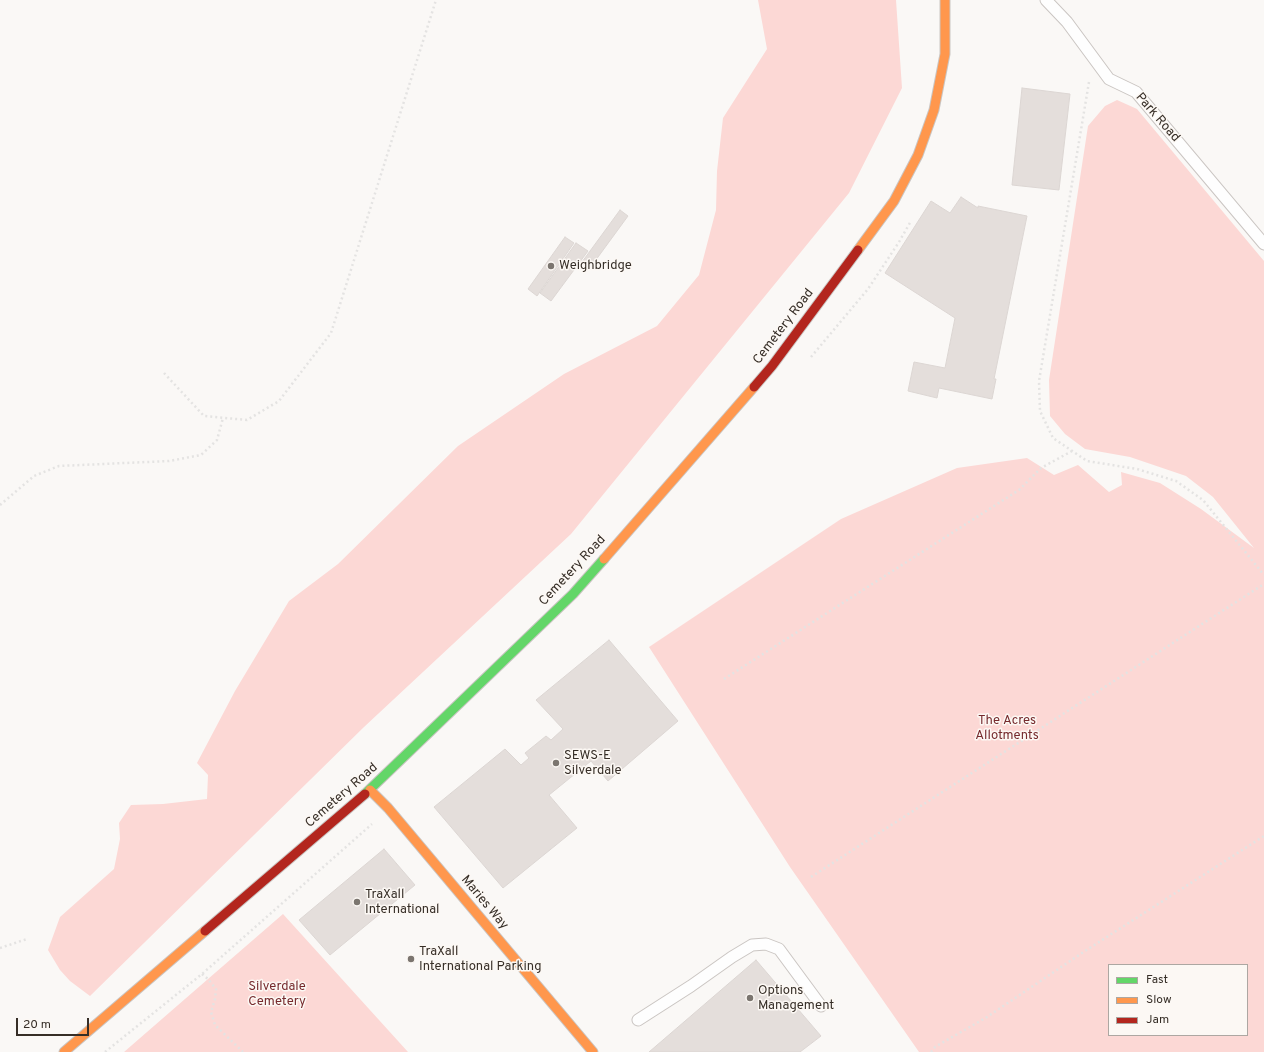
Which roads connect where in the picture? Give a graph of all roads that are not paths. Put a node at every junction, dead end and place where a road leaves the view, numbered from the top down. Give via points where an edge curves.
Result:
1 (945, 0) edge
2 (1046, 0) edge
3 (1264, 244) edge
4 (370, 790) junction
5 (821, 1006) dead end
6 (638, 1020) dead end
7 (64, 1052) edge
8 (593, 1052) edge

1 - 4 street, Cemetery Road via 945,54 934,110 918,155 894,201 772,366 573,594
2 - 3 lane, Park Road via 1067,22 1108,79 1136,92
4 - 7 street, Cemetery Road
4 - 8 street, Maries Way via 388,808
5 - 6 lane via 779,949 766,944 752,945

